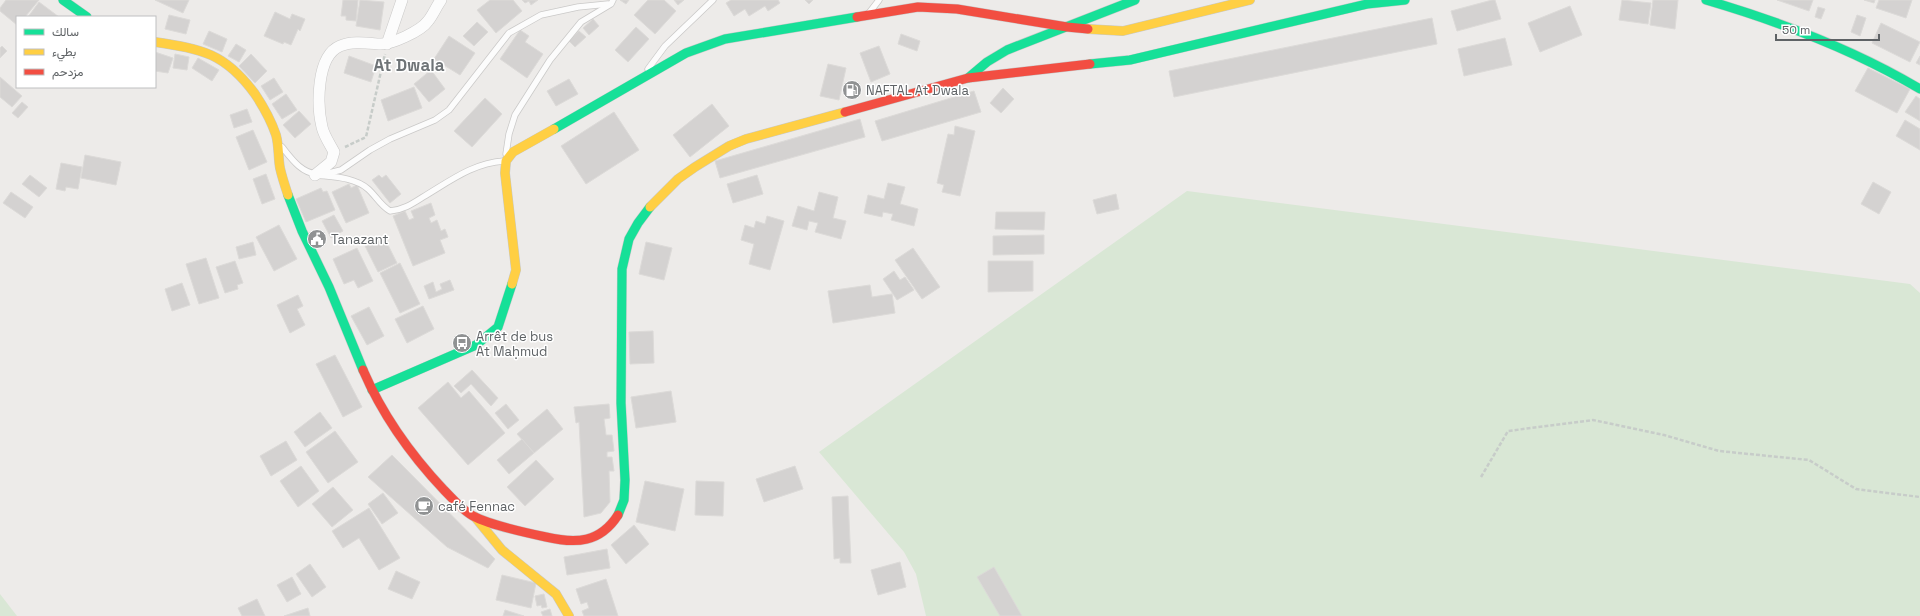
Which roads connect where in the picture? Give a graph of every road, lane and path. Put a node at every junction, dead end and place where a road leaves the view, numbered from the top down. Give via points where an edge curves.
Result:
1 (63, 0) edge
2 (440, 0) edge
3 (712, 0) edge
4 (879, 0) edge
5 (1136, 0) edge
6 (1250, 0) edge
7 (1405, 0) edge
8 (1706, 0) edge
9 (402, 1) edge
10 (1365, 1) edge
11 (612, 2) edge
12 (868, 15) junction
13 (86, 16) edge
14 (1067, 27) junction
15 (156, 42) edge
16 (387, 44) junction
17 (968, 78) junction
18 (641, 79) junction
19 (1920, 89) edge
20 (278, 143) junction
21 (334, 152) junction
22 (506, 161) junction
23 (315, 175) junction
24 (372, 390) junction
25 (1481, 477) dead end
26 (1920, 497) edge
27 (475, 517) junction
28 (569, 616) edge

1 - 13 main road
2 - 16 street via 427,23
3 - 18 lane via 665,46
4 - 12 lane
5 - 14 main road
6 - 14 main road via 1123,31
7 - 10 main road
8 - 19 main road via 1756,14 1826,39 1870,60
9 - 16 street
10 - 17 main road via 1130,60
11 - 22 lane via 581,22 550,60 515,115 509,134
11 - 23 lane via 541,15 509,33 449,110 435,120 370,150 341,170
12 - 14 main road via 918,7 938,7
12 - 18 main road via 725,39 686,53
14 - 17 main road via 1007,50
15 - 20 main road via 204,51 229,64 259,100
16 - 21 path via 366,137
16 - 21 street via 353,42 328,53 322,66 319,106 322,128
17 - 27 main road via 746,139 727,147 661,195 641,217 629,240 623,260 620,404 624,496 617,517 593,538 566,541
18 - 22 main road via 513,152
20 - 23 lane via 296,164
20 - 24 main road via 280,167 290,202
21 - 23 street via 331,162
22 - 23 lane via 476,166 406,208 390,211 383,207 367,188 357,182
22 - 24 main road via 505,173 516,270 498,327 476,345
24 - 27 main road via 399,436 456,502
25 - 26 path via 1508,431 1593,420 1664,435 1719,451 1809,460 1856,489
27 - 28 main road via 501,550 551,587 562,600

